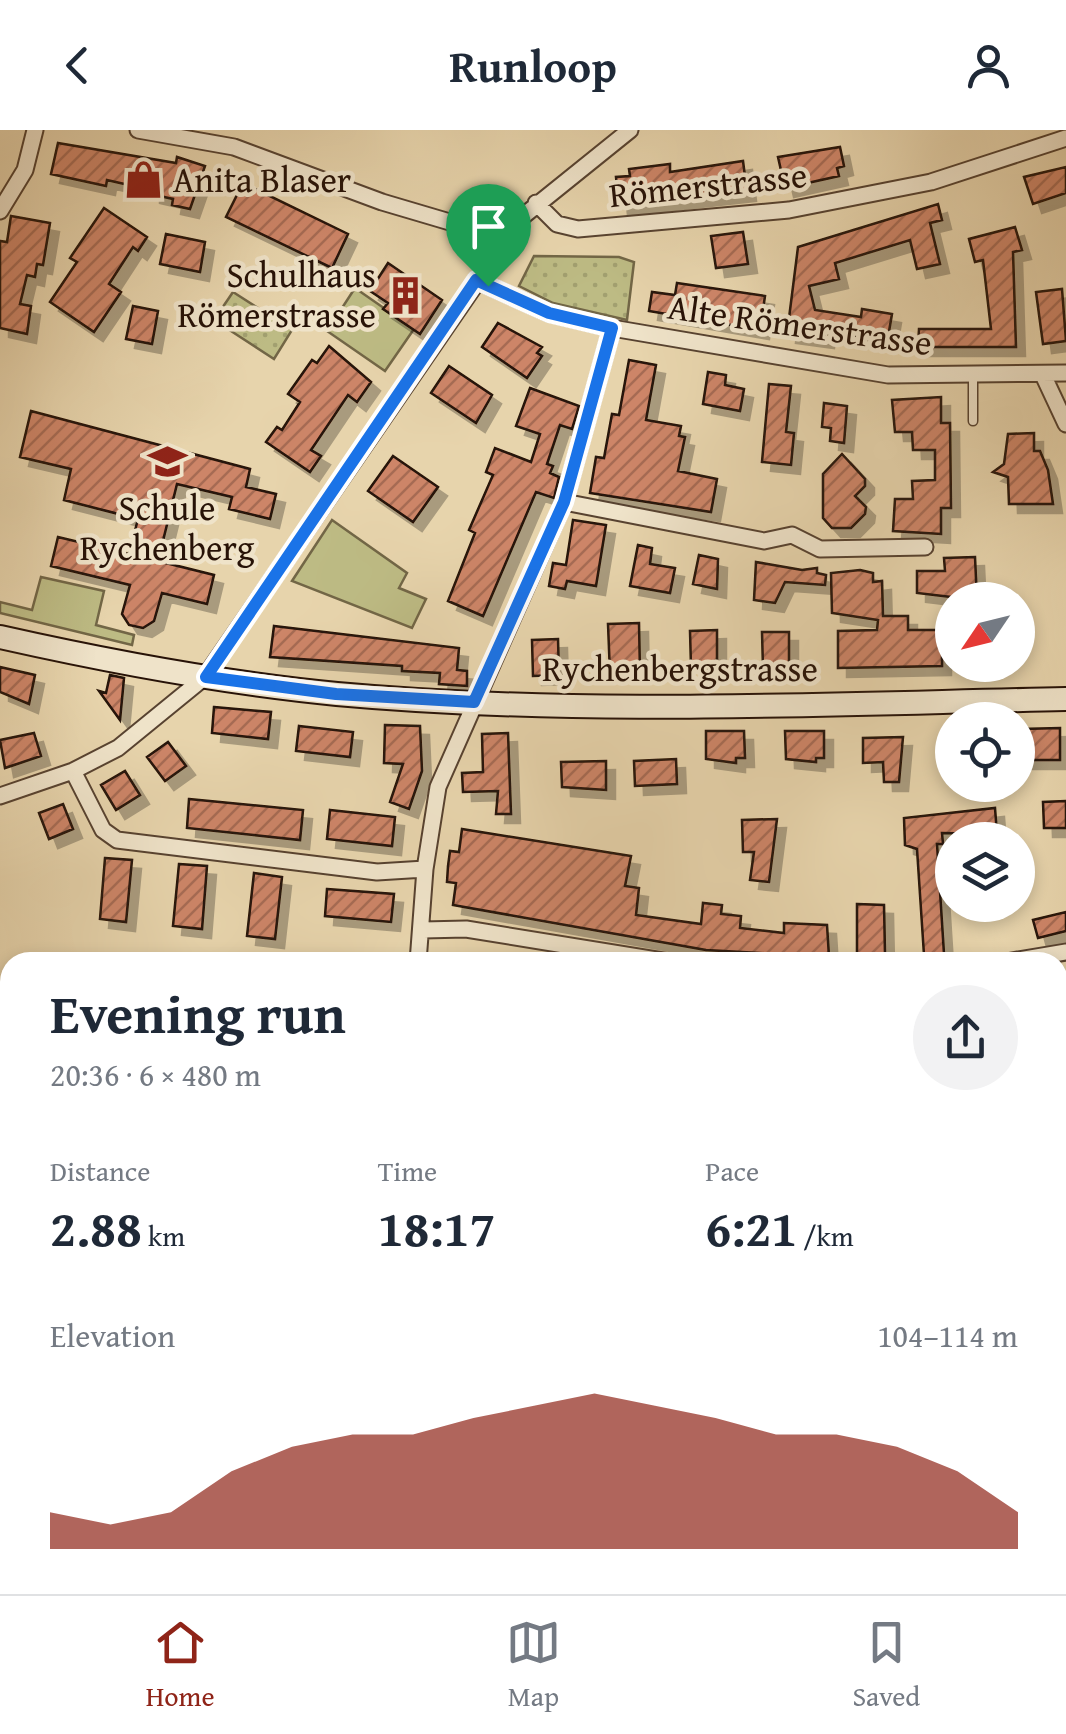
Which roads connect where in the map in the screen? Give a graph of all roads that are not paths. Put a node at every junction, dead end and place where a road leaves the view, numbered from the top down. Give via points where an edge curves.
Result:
1 (35, 130) edge
2 (138, 130) edge
3 (630, 130) edge
4 (1066, 138) edge
5 (536, 203) junction
6 (0, 212) edge
7 (501, 244) junction
8 (476, 280) junction
9 (612, 328) junction
10 (1066, 374) edge
11 (973, 376) junction
12 (1044, 377) junction
13 (973, 421) dead end
14 (1066, 424) edge
15 (564, 502) junction
16 (924, 546) dead end
17 (0, 637) edge
18 (206, 677) junction
19 (1066, 700) edge
20 (474, 702) junction
21 (74, 771) junction
22 (0, 796) edge
23 (425, 869) junction
24 (423, 930) junction
25 (420, 952) edge
26 (607, 952) edge

1 - 6 street via 25,170
2 - 7 street via 234,147
3 - 5 street
4 - 5 street, Römerstrasse via 931,182 789,210 578,229 557,224
5 - 7 street
7 - 8 street
8 - 9 street, Alte Römerstrasse via 549,313
8 - 18 street
9 - 11 street, Alte Römerstrasse via 888,375
9 - 15 street
10 - 12 street, Alte Römerstrasse
11 - 12 street, Alte Römerstrasse
11 - 13 lane
12 - 14 street
15 - 16 street via 764,541 792,535 820,550
15 - 20 street
17 - 18 street, Rychenbergstrasse
18 - 20 street, Rychenbergstrasse
18 - 21 street via 118,748
19 - 20 street, Rychenbergstrasse
20 - 23 street via 438,787
21 - 22 street
21 - 23 street via 103,830 116,840 377,872
23 - 24 street
24 - 25 street
24 - 26 street via 466,929

